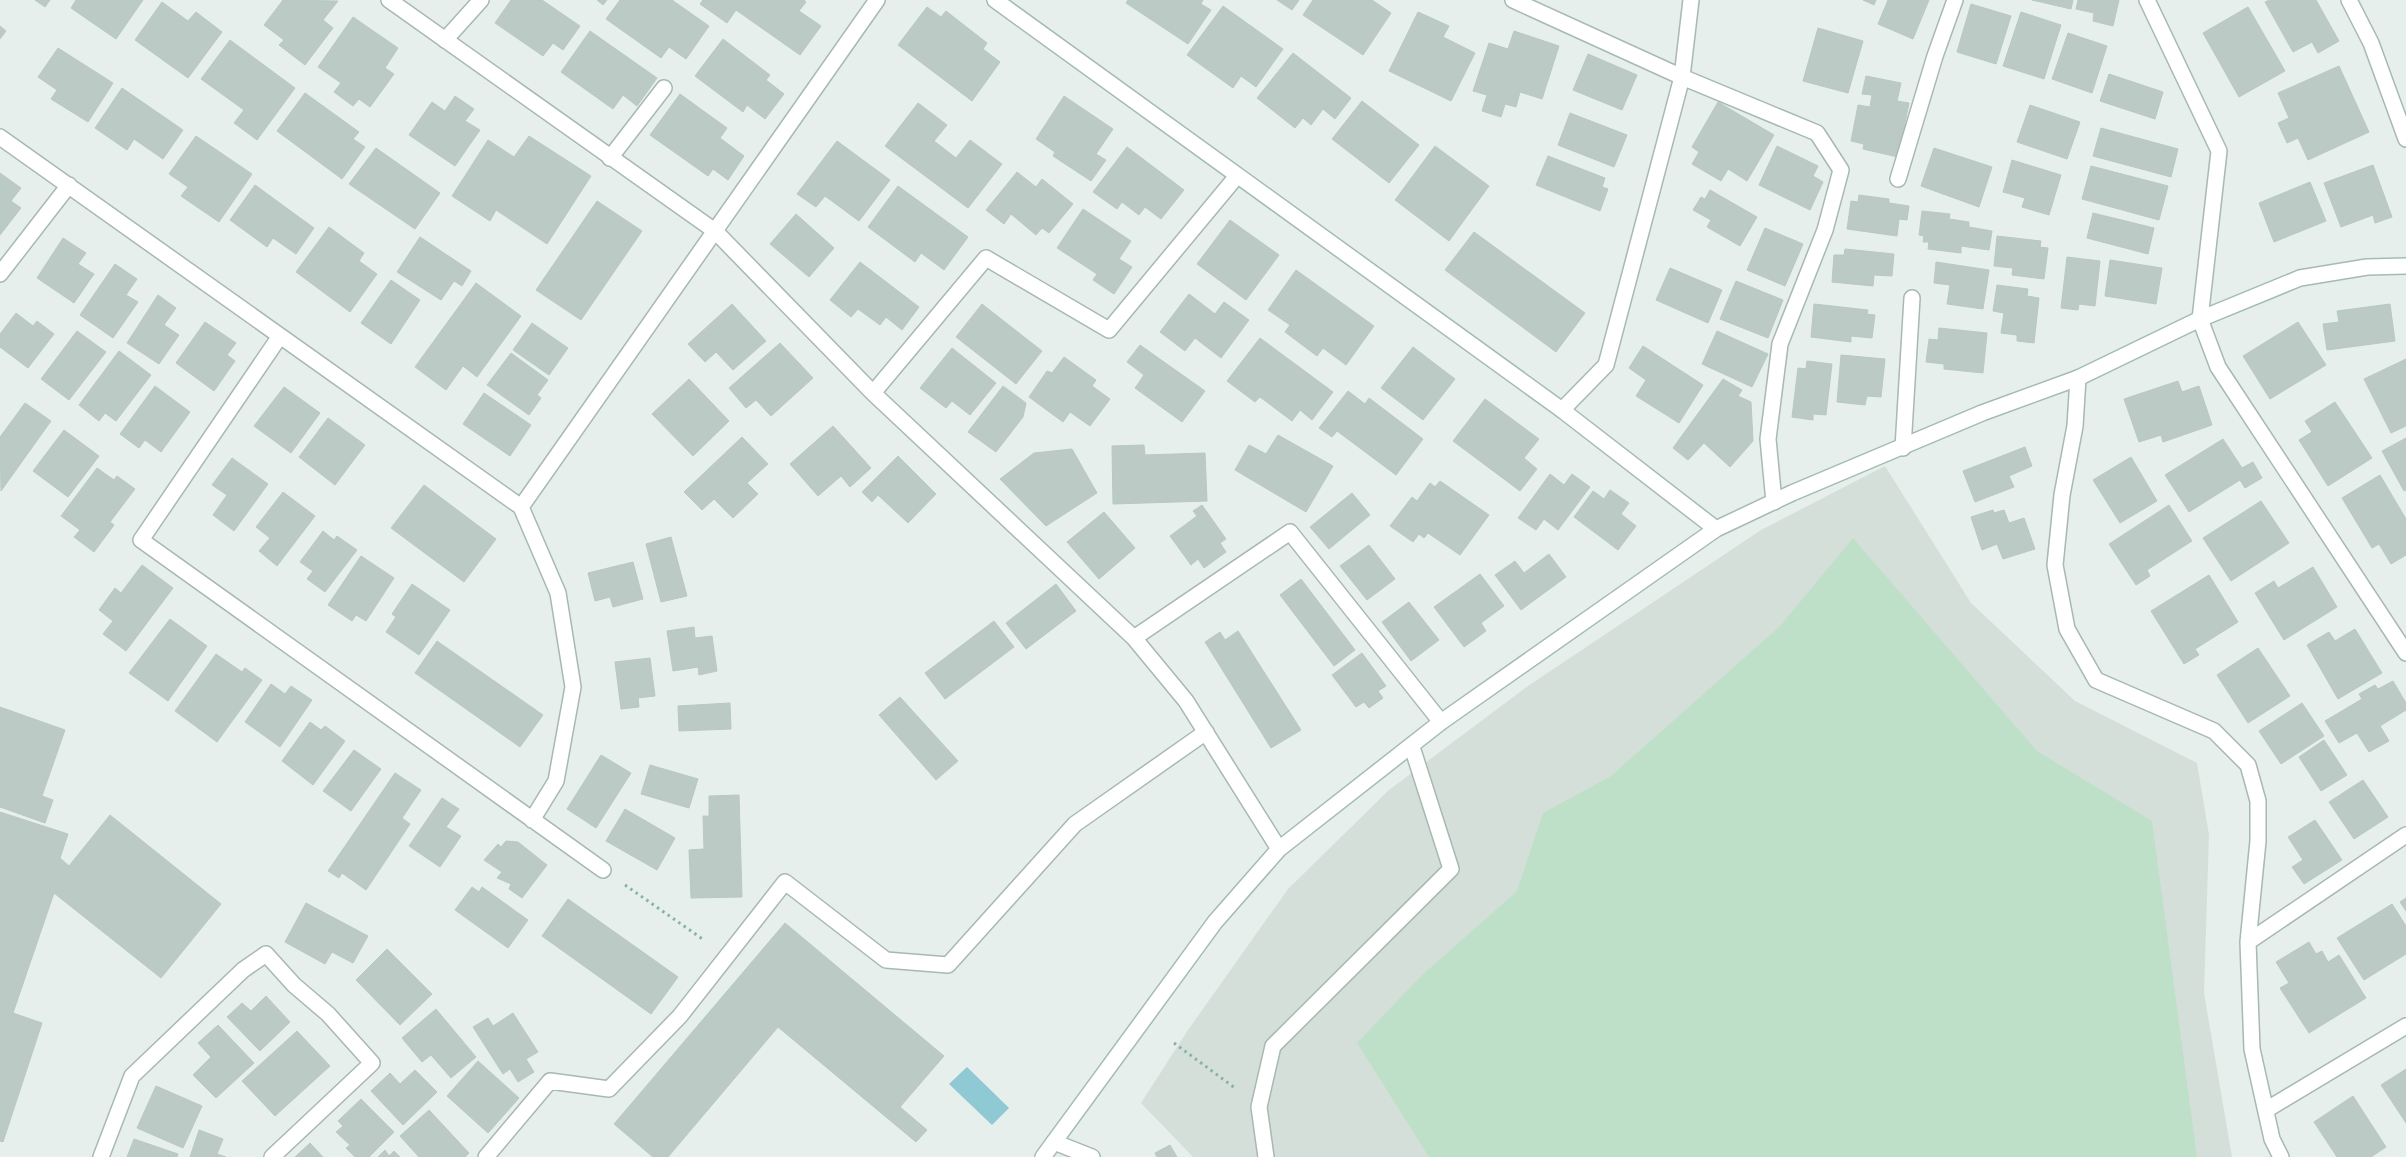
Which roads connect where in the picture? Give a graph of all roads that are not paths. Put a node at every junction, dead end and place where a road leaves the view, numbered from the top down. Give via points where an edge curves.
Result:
1 (389, 0) edge
2 (481, 0) edge
3 (877, 0) edge
4 (995, 0) edge
5 (1513, 0) edge
6 (1691, 0) edge
7 (1955, 0) edge
8 (2148, 0) edge
9 (2349, 0) edge
10 (445, 40) junction
11 (1682, 77) junction
12 (664, 88) dead end
13 (0, 137) edge
14 (2406, 139) edge
15 (610, 158) junction
16 (1237, 176) junction
17 (1898, 179) dead end
18 (69, 186) junction
19 (715, 231) junction
20 (2406, 266) edge
21 (0, 274) edge
22 (1912, 298) dead end
23 (2200, 319) junction
24 (280, 336) junction
25 (2078, 378) junction
26 (874, 393) junction
27 (1562, 410) junction
28 (1902, 448) junction
29 (1774, 502) junction
30 (521, 507) junction
31 (1716, 529) junction
32 (1134, 638) junction
33 (2406, 653) edge
34 (1441, 722) junction
35 (1206, 732) junction
36 (1412, 746) junction
37 (532, 820) junction
38 (2406, 835) edge
39 (1279, 849) junction
40 (603, 870) road end
41 (2248, 942) junction
42 (2406, 1026) edge
43 (2266, 1110) junction
44 (1054, 1142) junction
45 (101, 1157) edge
46 (272, 1157) edge
47 (486, 1157) edge
48 (1043, 1157) edge
49 (1092, 1157) edge
50 (1266, 1157) edge
51 (2281, 1157) edge

1 - 10 street
2 - 10 street
3 - 19 street
4 - 16 street
5 - 11 street
6 - 11 street
7 - 17 street
8 - 23 street via 2219,151
9 - 14 street via 2371,43
10 - 15 street
11 - 27 street via 1606,365
11 - 29 street via 1817,133 1842,170 1825,230 1780,344 1768,439
12 - 15 street
13 - 18 street
15 - 19 street
16 - 26 street via 1109,330 986,258
16 - 27 street
18 - 21 street
18 - 24 street
19 - 26 street
19 - 30 street
20 - 23 street via 2367,266 2300,278
22 - 28 street
23 - 25 street
23 - 33 street via 2218,367
24 - 30 street
24 - 37 street via 141,540
25 - 28 street via 1982,413
25 - 41 street via 2055,565 2067,629 2096,680 2214,731 2248,765 2258,801 2258,841
26 - 32 street
27 - 31 street
28 - 29 street
29 - 31 street
30 - 37 street via 558,593 573,687 556,782
31 - 34 street
32 - 34 street via 1290,532
32 - 35 street via 1186,701
34 - 36 street
35 - 39 street
35 - 47 street via 1075,824 948,965 886,960 785,882 680,1016 609,1088 550,1081
36 - 39 street
36 - 50 street via 1451,869 1273,1046 1259,1106
37 - 40 street
38 - 41 street
39 - 44 street via 1215,922
41 - 43 street via 2252,1049
42 - 43 street
43 - 51 street via 2272,1139
44 - 48 street
44 - 49 street
45 - 46 street via 132,1076 243,970 266,954 294,985 328,1014 372,1063

